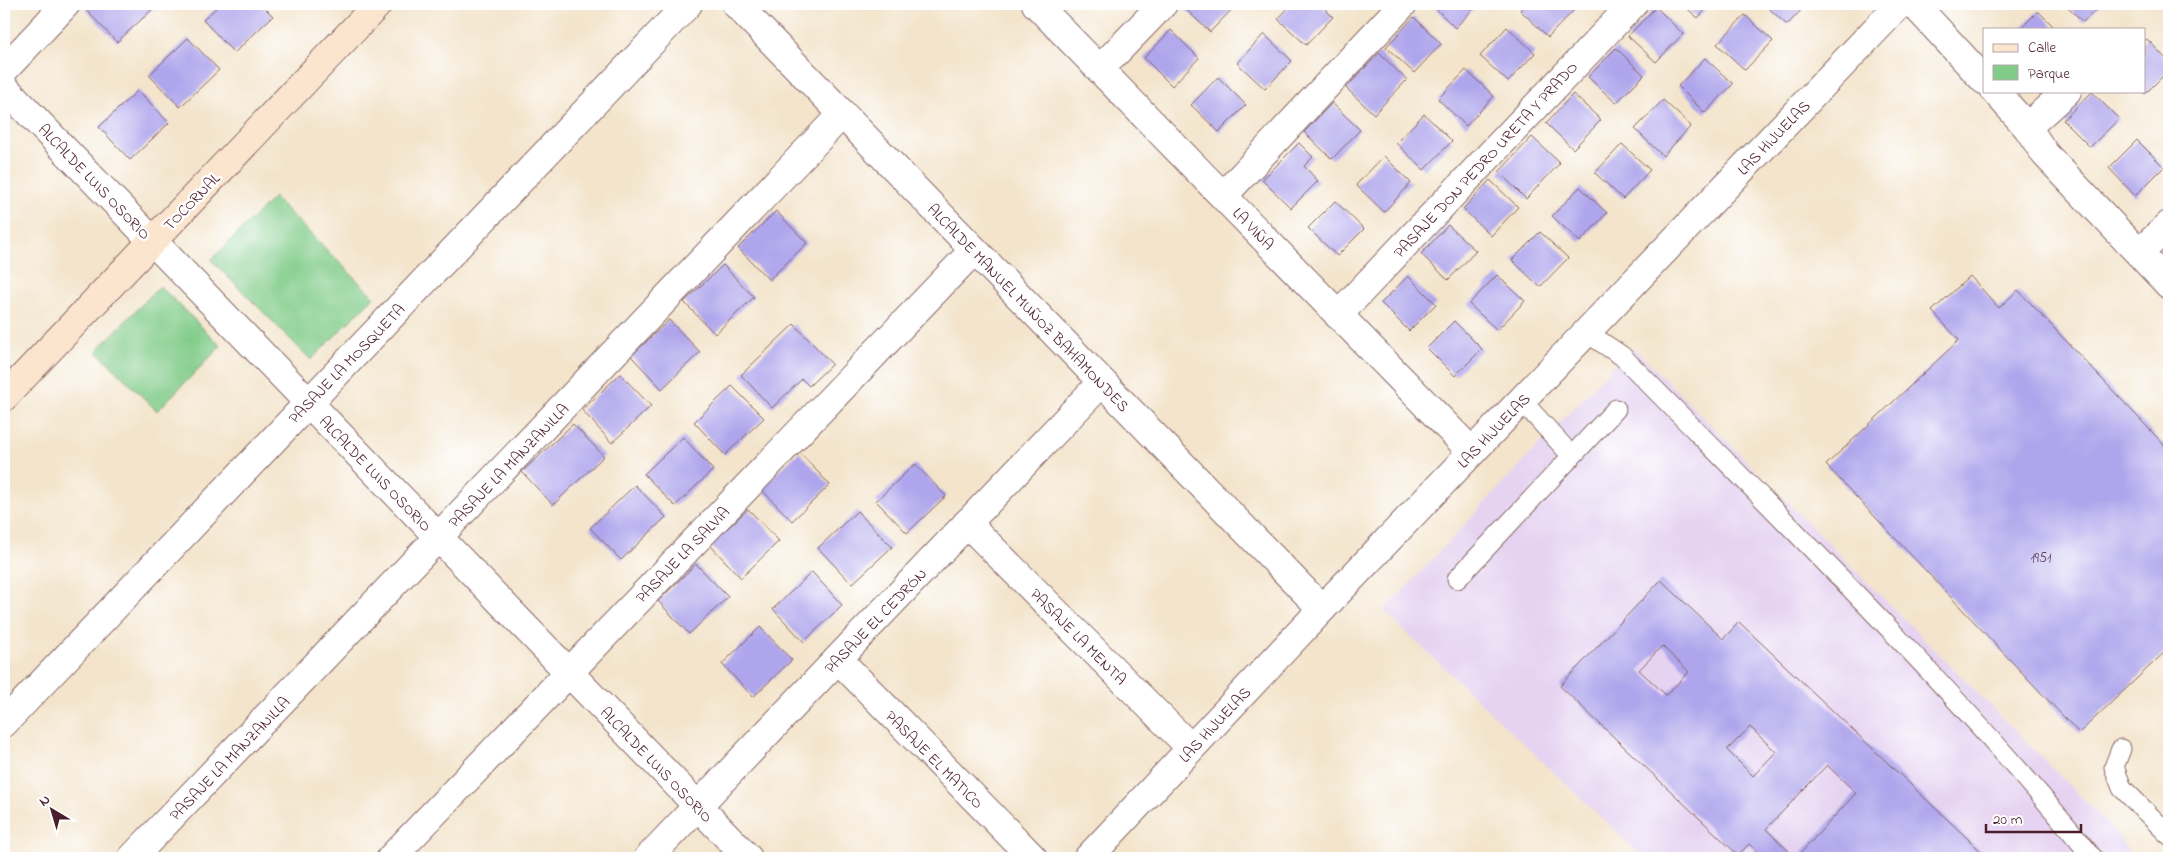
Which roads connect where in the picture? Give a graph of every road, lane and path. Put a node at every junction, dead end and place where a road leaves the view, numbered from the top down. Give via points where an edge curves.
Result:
1 (66, 4) edge
2 (378, 4) edge
3 (688, 4) edge
4 (736, 4) edge
5 (1036, 4) edge
6 (1163, 4) edge
7 (1403, 4) edge
8 (1632, 4) edge
9 (1900, 4) edge
10 (1914, 4) edge
11 (4, 70) edge
12 (1100, 70) junction
13 (1983, 79) edge
14 (4, 87) edge
15 (1995, 92) edge
16 (2066, 92) edge
17 (842, 114) junction
18 (2027, 127) junction
19 (1223, 196) junction
20 (2169, 225) edge
21 (152, 241) junction
22 (974, 250) junction
23 (2139, 253) junction
24 (2169, 284) edge
25 (1338, 315) junction
26 (1586, 332) junction
27 (1102, 382) junction
28 (4, 397) edge
29 (1521, 400) junction
30 (308, 403) junction
31 (1616, 409) dead end
32 (1472, 452) junction
33 (1571, 455) junction
34 (968, 523) junction
35 (438, 538) junction
36 (1457, 578) dead end
37 (1322, 609) junction
38 (838, 660) junction
39 (569, 672) junction
40 (4, 723) edge
41 (1191, 748) junction
42 (2121, 749) dead end
43 (698, 806) junction
44 (2169, 835) edge
45 (132, 858) edge
46 (391, 858) edge
47 (648, 858) edge
48 (748, 858) edge
49 (1033, 858) edge
50 (1088, 858) edge
51 (2094, 858) edge

1 - 11 street
2 - 21 street, TOCORNAL
3 - 30 street, PASAJE LA MOSQUETA
4 - 17 street, ALCALDE MANUEL MUÑOZ BAHAMONDES
5 - 12 street, LA VIÑA
6 - 12 street
7 - 19 street
8 - 25 street, PASAJE DON PEDRO URETA Y PRADO
9 - 26 street, LAS HIJUELAS
10 - 13 street
12 - 19 street, LA VIÑA
14 - 21 street, ALCALDE LUIS OSORIO
15 - 18 street
16 - 18 street
17 - 22 street, ALCALDE MANUEL MUÑOZ BAHAMONDES
17 - 35 street, PASAJE LA MANZANILLA
18 - 23 street via 2045,154
19 - 25 street, LA VIÑA
20 - 23 street
21 - 28 street, TOCORNAL
21 - 30 street, ALCALDE LUIS OSORIO
22 - 27 street, ALCALDE MANUEL MUÑOZ BAHAMONDES
22 - 39 street, PASAJE LA SALVIA
23 - 24 street
25 - 32 street, LA VIÑA
26 - 29 street, LAS HIJUELAS
26 - 51 lane via 1622,356 1835,573 1952,696
27 - 34 street, PASAJE EL CEDRÓN
27 - 37 street, ALCALDE MANUEL MUÑOZ BAHAMONDES
29 - 32 street, LAS HIJUELAS
29 - 33 lane
30 - 35 street, ALCALDE LUIS OSORIO
30 - 40 street, PASAJE LA MOSQUETA
31 - 33 lane
32 - 37 street, LAS HIJUELAS
33 - 36 lane
34 - 38 street, PASAJE EL CEDRÓN
34 - 41 street, PASAJE LA MENTA
35 - 39 street, ALCALDE LUIS OSORIO
35 - 45 street, PASAJE LA MANZANILLA
37 - 41 street, LAS HIJUELAS
38 - 43 street, PASAJE EL CEDRÓN
38 - 49 street, PASAJE EL MATICO
39 - 43 street, ALCALDE LUIS OSORIO
39 - 46 street, PASAJE LA SALVIA
41 - 50 street, LAS HIJUELAS
42 - 44 lane via 2114,767 2122,788
43 - 47 street, PASAJE EL CEDRÓN
43 - 48 street, ALCALDE LUIS OSORIO

